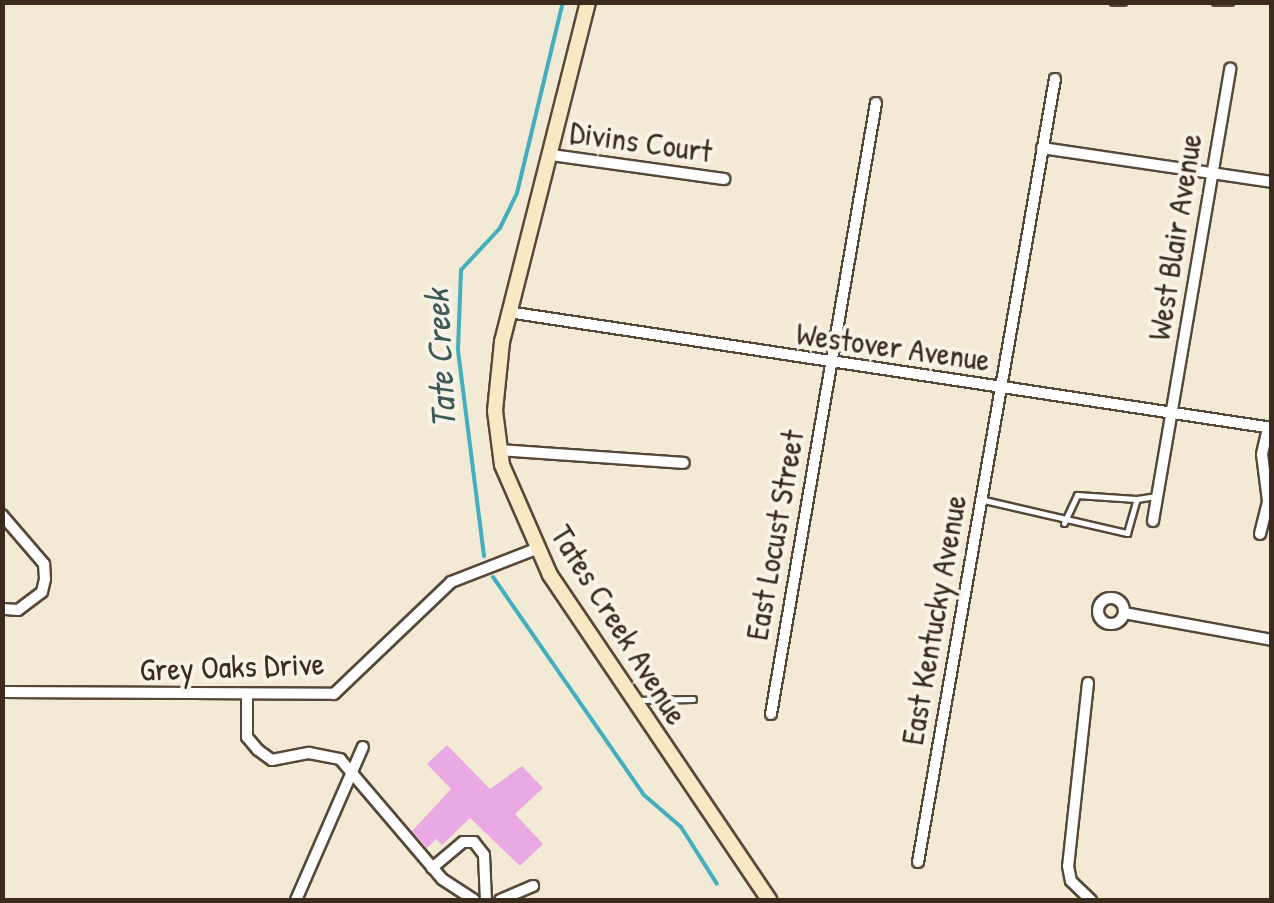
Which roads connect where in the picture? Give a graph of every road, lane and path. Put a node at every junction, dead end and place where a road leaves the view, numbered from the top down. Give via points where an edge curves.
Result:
1 (588, 2) edge
2 (1114, 2) edge
3 (1123, 2) edge
4 (1216, 2) edge
5 (1230, 2) edge
6 (1230, 68) dead end
7 (1055, 79) dead end
8 (876, 104) dead end
9 (1042, 148) junction
10 (551, 155) junction
11 (1211, 172) junction
12 (724, 179) dead end
13 (1272, 182) edge
14 (508, 312) junction
15 (830, 364) junction
16 (1002, 388) junction
17 (1171, 414) junction
18 (1270, 428) edge
19 (500, 450) junction
20 (684, 463) dead end
21 (1157, 496) junction
22 (1136, 499) junction
23 (981, 500) junction
24 (2, 514) edge
25 (1153, 521) dead end
26 (1064, 522) junction
27 (1260, 534) dead end
28 (536, 549) junction
29 (2, 609) edge
30 (1124, 613) dead end
31 (1272, 640) edge
32 (1088, 683) dead end
33 (2, 692) edge
34 (247, 696) junction
35 (692, 699) dead end
36 (633, 701) junction
37 (771, 714) dead end
38 (364, 746) dead end
39 (350, 771) junction
40 (918, 862) dead end
41 (432, 868) junction
42 (533, 886) dead end
43 (296, 900) edge
44 (474, 900) edge
45 (486, 900) edge
46 (500, 900) edge
47 (768, 900) edge
48 (1092, 900) edge

1 - 10 main road, Tates Creek Avenue
2 - 3 lane
4 - 5 lane
6 - 11 street, West Blair Avenue
7 - 9 street, East Kentucky Avenue
8 - 15 street, East Locust Street
9 - 11 street
9 - 16 street, East Kentucky Avenue
10 - 12 street, Divins Court
10 - 14 main road, Tates Creek Avenue
11 - 13 street
11 - 17 street, West Blair Avenue
14 - 15 street, Westover Avenue
14 - 19 main road, Tates Creek Avenue via 496,383
15 - 16 street, Westover Avenue
15 - 37 street, East Locust Street
16 - 17 street, Westover Avenue
16 - 23 street, East Kentucky Avenue
17 - 18 street, Westover Avenue
17 - 21 street, West Blair Avenue
18 - 27 street via 1262,454 1268,501
19 - 20 street
19 - 28 main road, Tates Creek Avenue
21 - 22 lane
21 - 25 street, West Blair Avenue
22 - 26 lane via 1077,495 1070,498
22 - 26 lane via 1127,533
23 - 26 lane
23 - 40 street, East Kentucky Avenue
24 - 29 street via 44,564 42,592 18,610
28 - 34 street, Grey Oaks Drive via 451,582 334,694
28 - 36 main road, Tates Creek Avenue
30 - 31 street
32 - 48 street via 1068,866 1071,881
33 - 34 street, Grey Oaks Drive
34 - 39 street via 247,737 258,750 272,760 326,753
35 - 36 lane
36 - 47 main road, Tates Creek Avenue
38 - 39 street
39 - 41 street
39 - 43 street
41 - 44 street via 456,894
41 - 45 street via 463,842 474,842 484,855
42 - 46 street

